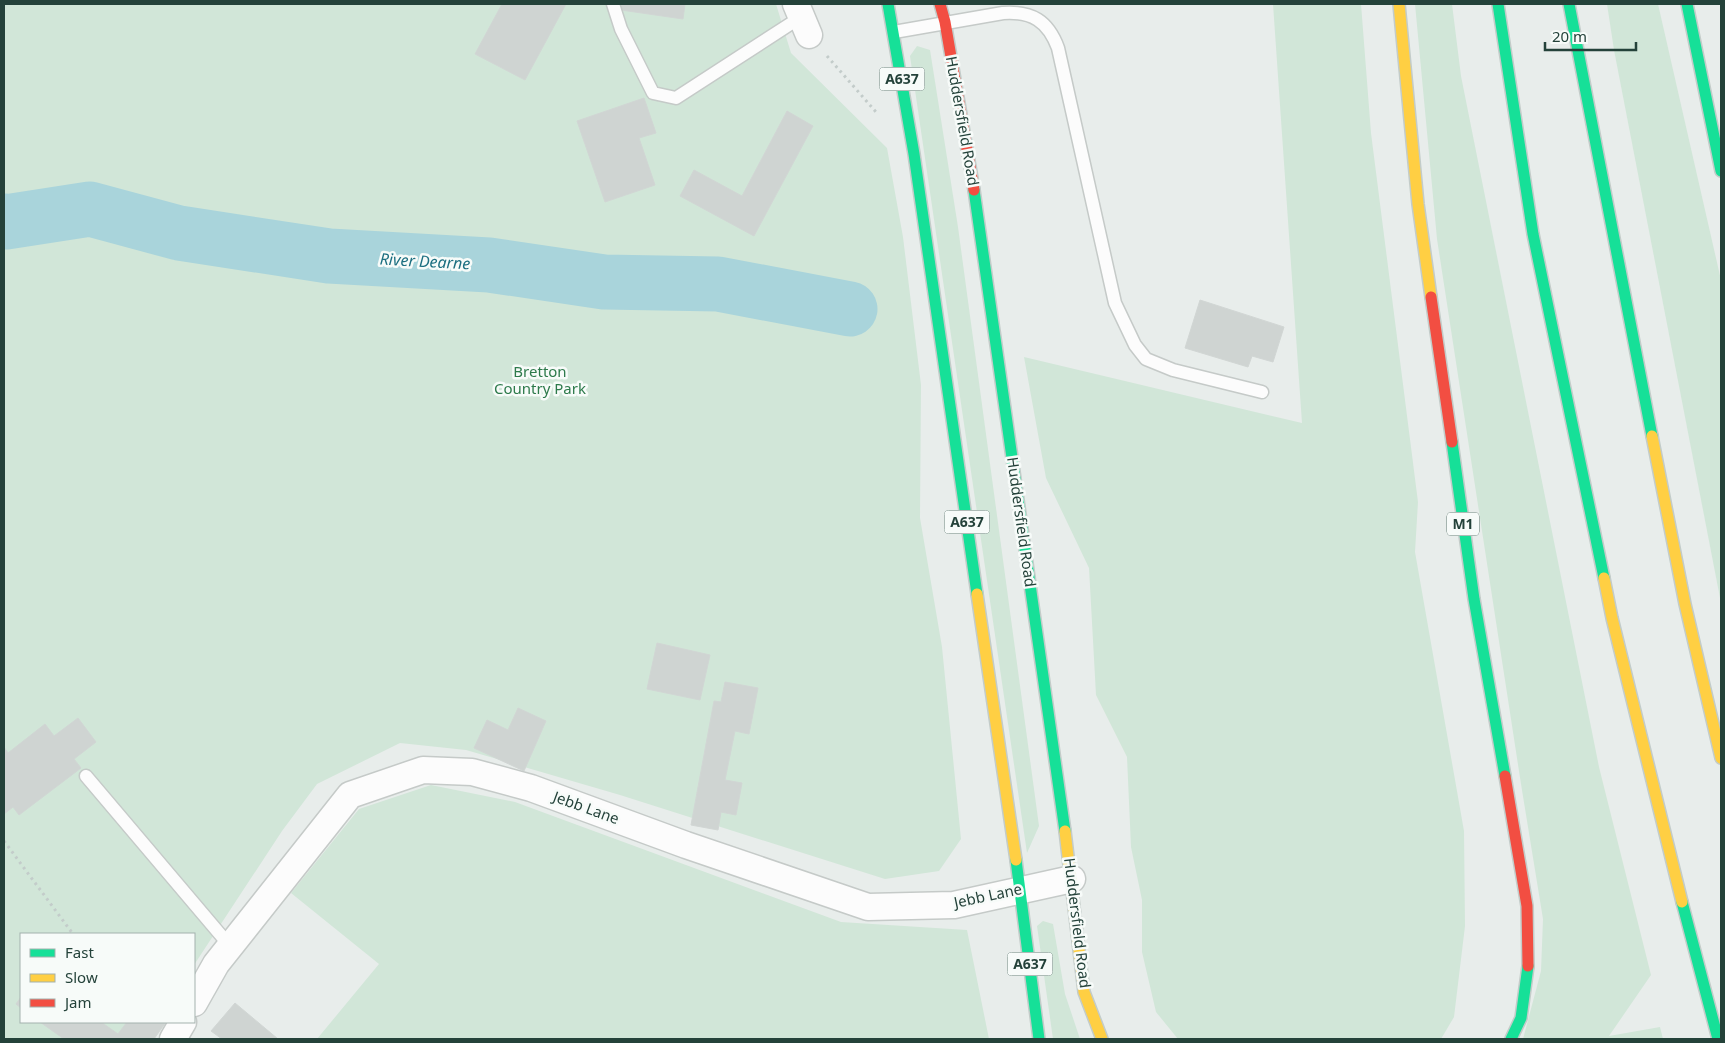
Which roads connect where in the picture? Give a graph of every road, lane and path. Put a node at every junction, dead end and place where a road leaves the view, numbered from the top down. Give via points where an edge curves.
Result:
1 (613, 4) edge
2 (888, 4) edge
3 (940, 4) edge
4 (1399, 4) edge
5 (1498, 4) edge
6 (1569, 4) edge
7 (1687, 4) edge
8 (802, 19) edge
9 (945, 22) junction
10 (894, 32) junction
11 (881, 117) dead end
12 (1721, 171) edge
13 (1262, 392) dead end
14 (1721, 758) edge
15 (86, 776) dead end
16 (4, 842) edge
17 (1072, 879) junction
18 (1020, 889) junction
19 (72, 933) edge
20 (230, 946) junction
21 (195, 1001) edge
22 (182, 1023) edge
23 (173, 1039) edge
24 (1039, 1039) edge
25 (1102, 1039) edge
26 (1511, 1039) edge
27 (1718, 1039) edge

1 - 8 lane via 621,29 653,93 676,98
2 - 10 highway, A637
3 - 9 highway, Huddersfield Road
4 - 26 highway, M1 via 1418,204 1474,599 1527,906 1529,960 1521,1018
5 - 27 highway via 1533,234 1612,618
6 - 14 highway via 1685,604
7 - 12 highway
8 - 11 path
9 - 10 lane
9 - 13 lane via 1015,12 1028,14 1042,22 1053,34 1114,303 1135,345 1146,359 1173,370
9 - 17 highway, Huddersfield Road via 969,158
10 - 18 highway, A637
15 - 20 lane
16 - 19 path
17 - 18 street, Jebb Lane
17 - 25 highway, Huddersfield Road via 1084,992
18 - 20 street, Jebb Lane via 954,904 868,907 531,788 472,772 423,770 350,795
18 - 24 highway, A637
20 - 21 street, Jebb Lane
22 - 23 street

